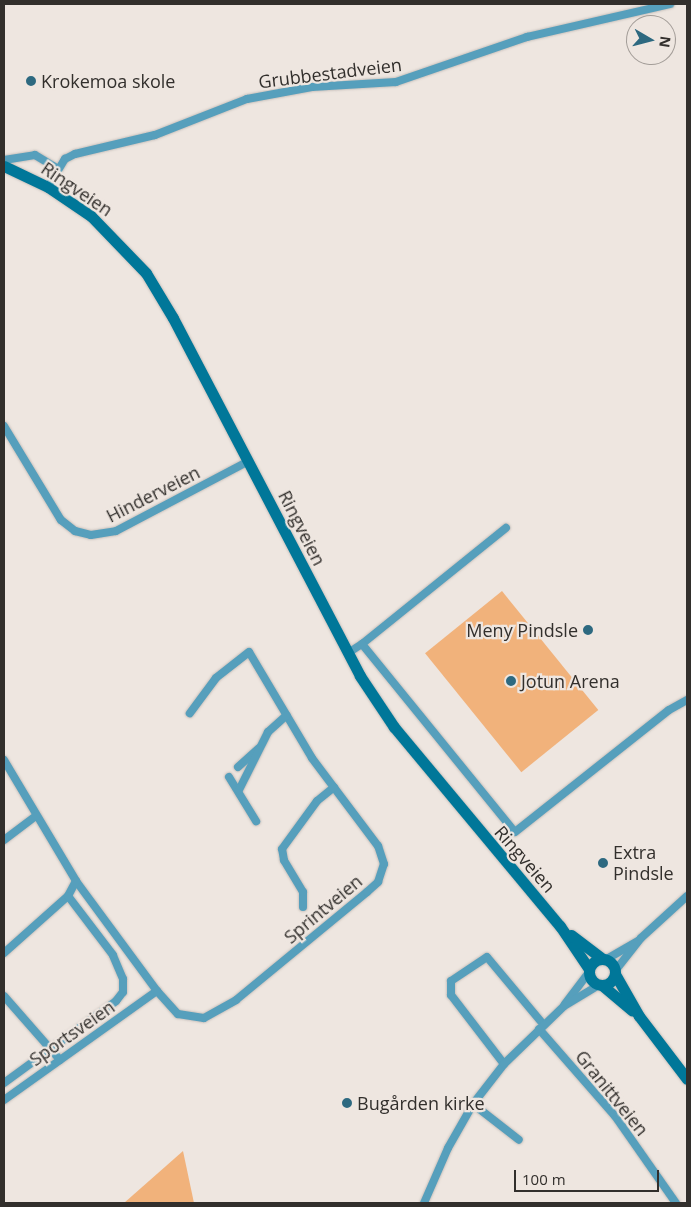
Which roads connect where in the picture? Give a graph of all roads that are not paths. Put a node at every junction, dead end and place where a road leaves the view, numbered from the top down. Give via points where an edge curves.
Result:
1 (670, 4) edge
2 (4, 160) edge
3 (4, 166) edge
4 (58, 169) junction
5 (48, 187) junction
6 (4, 426) edge
7 (247, 462) junction
8 (506, 528) dead end
9 (362, 644) junction
10 (348, 653) junction
11 (687, 700) edge
12 (190, 713) dead end
13 (287, 716) junction
14 (259, 748) junction
15 (4, 760) edge
16 (238, 766) dead end
17 (229, 776) dead end
18 (334, 787) junction
19 (239, 790) junction
20 (36, 816) junction
21 (256, 821) dead end
22 (4, 840) edge
23 (76, 881) junction
24 (68, 896) junction
25 (687, 896) edge
26 (303, 907) dead end
27 (560, 926) junction
28 (642, 938) junction
29 (4, 953) edge
30 (604, 959) junction
31 (589, 971) junction
32 (615, 972) junction
33 (601, 986) junction
34 (158, 991) junction
35 (4, 996) edge
36 (564, 1006) junction
37 (639, 1016) junction
38 (541, 1026) junction
39 (52, 1049) junction
40 (60, 1060) junction
41 (504, 1064) junction
42 (687, 1078) edge
43 (4, 1083) edge
44 (4, 1100) edge
45 (473, 1104) junction
46 (519, 1140) dead end
47 (424, 1203) edge
48 (676, 1203) edge

1 - 4 street, Grubbestadveien via 527,37 396,82 312,87 247,99 155,135 75,154
2 - 4 street via 17,155 42,156
3 - 5 main road, Ringveien
4 - 5 street, Grubbestadveien
5 - 7 main road, Ringveien via 101,225 146,274
6 - 7 street, Hinderveien via 61,520 75,531 91,535 116,531
7 - 10 main road, Ringveien
8 - 9 street
9 - 10 street
9 - 11 street via 515,832 669,710
10 - 27 main road, Ringveien via 394,727
12 - 13 street, Sprintveien via 216,678 249,652
13 - 14 street via 268,732
13 - 18 street, Sprintveien
14 - 16 street
14 - 19 street
15 - 20 street, Sprintveien
17 - 19 street
18 - 26 street via 317,801 282,849 284,860 303,892
18 - 34 street, Sprintveien via 383,854 383,873 378,882 216,1014 204,1018 178,1014
19 - 21 street
20 - 22 street
20 - 23 street, Sprintveien
23 - 24 street
23 - 34 street, Sprintveien
24 - 29 street
24 - 39 street via 113,955 124,989 116,1001
25 - 28 street
27 - 30 main road, Ringveien
27 - 31 main road, Ringveien
28 - 30 street
28 - 32 street
30 - 31 main road
30 - 32 main road, Ringveien
31 - 33 main road, Ringveien
31 - 36 street
32 - 33 main road via 611,982
32 - 37 main road
33 - 36 street
33 - 37 main road
34 - 40 street, Sportsveien
35 - 39 street
36 - 38 street
37 - 42 main road
38 - 41 street
38 - 41 street, Granittveien via 487,957 450,981 451,996
38 - 48 street, Granittveien via 615,1116
39 - 40 street
39 - 43 street
40 - 44 street, Sportsveien
41 - 45 street
45 - 46 street
45 - 47 street via 448,1148

